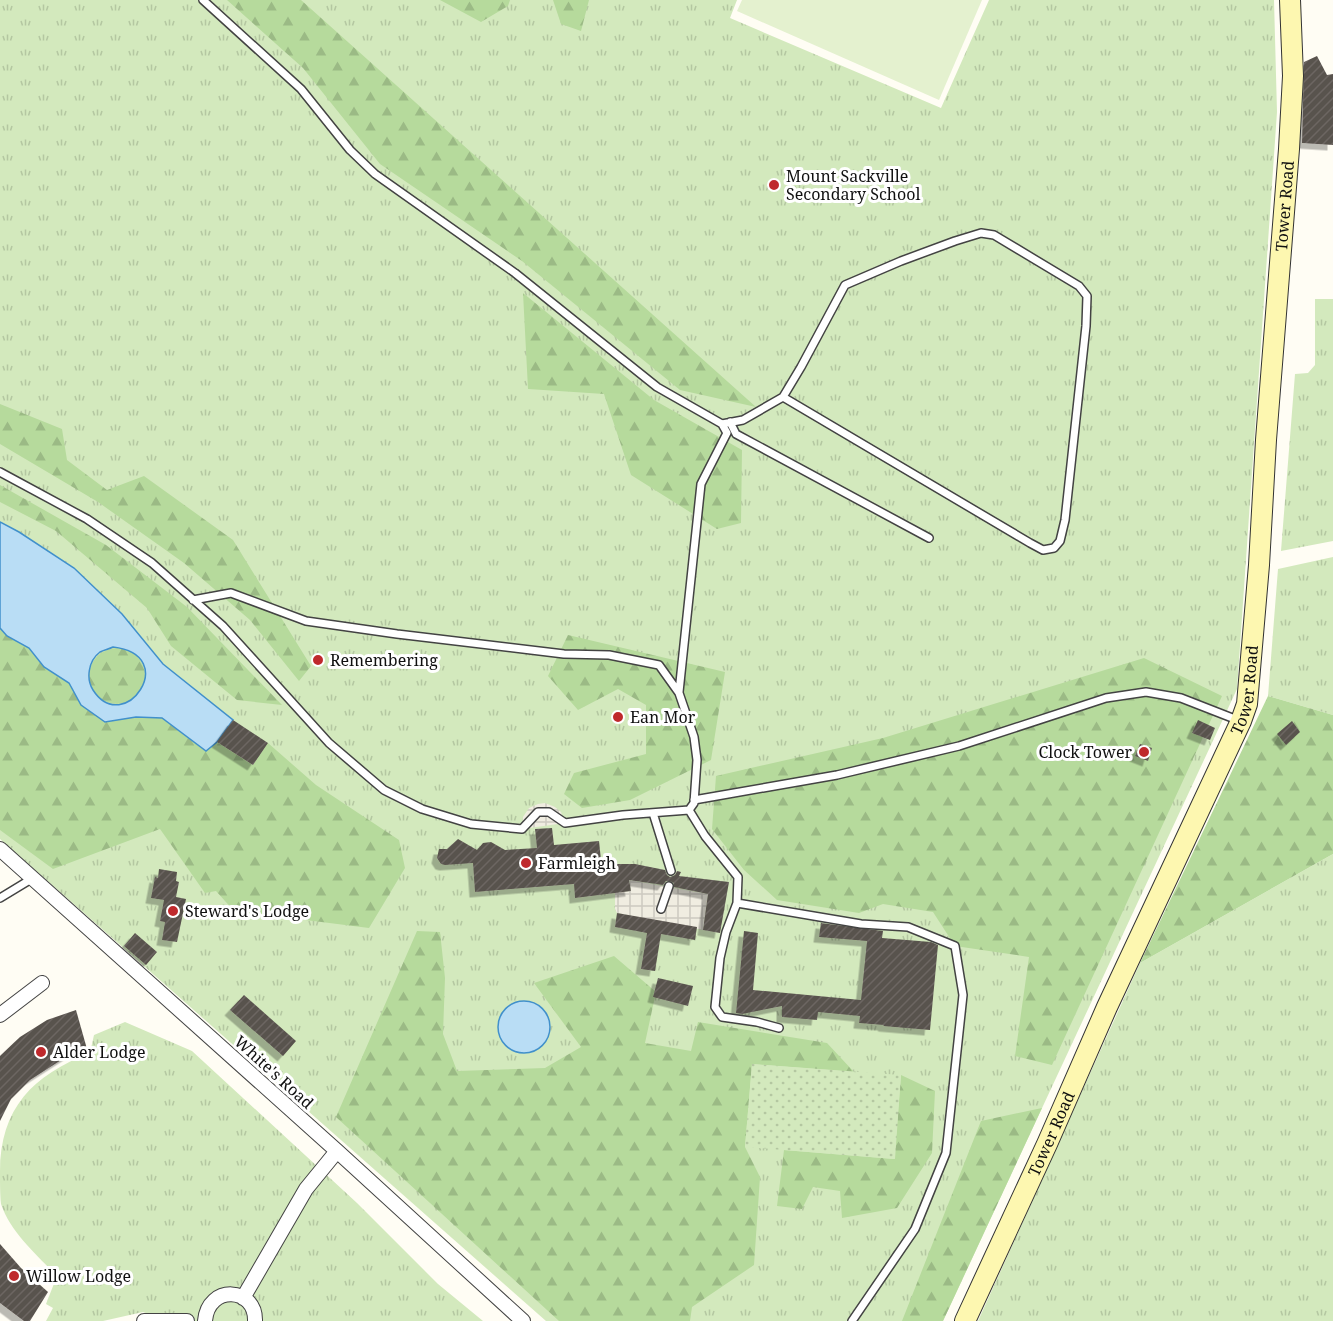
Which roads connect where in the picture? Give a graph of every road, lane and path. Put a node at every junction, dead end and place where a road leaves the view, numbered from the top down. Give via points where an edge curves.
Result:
1 (203, 0) edge
2 (1290, 0) edge
3 (783, 397) junction
4 (726, 423) junction
5 (0, 472) edge
6 (930, 538) dead end
7 (193, 600) junction
8 (679, 693) junction
9 (1241, 721) junction
10 (694, 800) junction
11 (688, 810) junction
12 (653, 813) junction
13 (0, 849) edge
14 (671, 871) dead end
15 (33, 878) junction
16 (669, 886) dead end
17 (0, 898) edge
18 (737, 903) junction
19 (661, 909) dead end
20 (42, 983) dead end
21 (0, 1015) edge
22 (779, 1028) dead end
23 (337, 1151) junction
24 (243, 1298) junction
25 (144, 1321) edge
26 (156, 1321) edge
27 (187, 1321) edge
28 (205, 1321) edge
29 (255, 1321) edge
30 (523, 1321) edge
31 (852, 1321) edge
32 (965, 1321) edge

1 - 4 lane via 301,89 350,150 375,174 515,273 657,387
2 - 9 street, Tower Road via 1293,76 1289,150 1250,674
3 - 3 lane via 845,285 955,241 981,233 994,235 1079,286 1086,296 1065,520 1060,541 1054,548 1043,550 1030,543
3 - 4 lane via 743,420
4 - 6 lane via 736,434
4 - 8 lane via 727,433 701,484
5 - 7 lane via 87,519 152,563
7 - 8 lane via 231,593 306,621 646,662 659,665
7 - 12 lane via 223,626 329,743 384,790 422,809 471,824 522,829 538,812 549,812 565,823
8 - 10 lane via 694,737
9 - 10 lane via 1181,698 1146,692 1106,698 959,746 837,776
9 - 32 street, Tower Road
10 - 11 lane
11 - 12 lane
11 - 18 lane via 738,877
12 - 14 lane
13 - 15 street, White's Road
15 - 17 lane
15 - 23 street, White's Road
16 - 19 lane
18 - 22 lane via 720,958 715,1007 722,1017
18 - 31 lane via 861,924 908,927 955,946 963,995 946,1153 915,1229
20 - 21 street
23 - 24 street via 306,1190
23 - 30 street, White's Road
24 - 28 street via 228,1294 218,1297 210,1303
24 - 29 street via 252,1307
25 - 26 street
26 - 27 street

